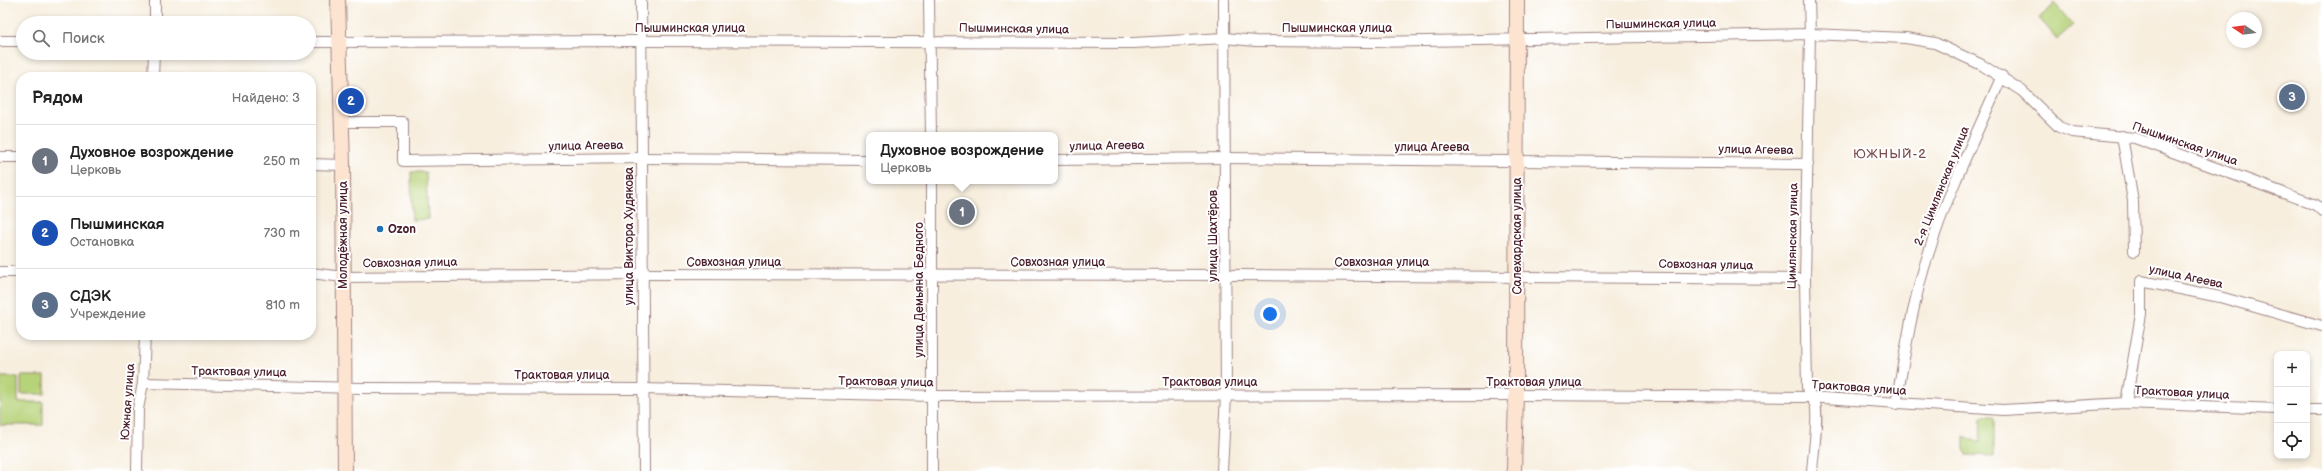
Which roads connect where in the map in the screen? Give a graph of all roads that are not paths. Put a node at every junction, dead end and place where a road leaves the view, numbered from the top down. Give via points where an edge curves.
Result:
1 (155, 0) edge
2 (338, 0) edge
3 (641, 0) edge
4 (929, 0) edge
5 (1224, 0) edge
6 (1517, 0) edge
7 (1809, 0) edge
8 (154, 16) edge
9 (1810, 34) junction
10 (1224, 38) junction
11 (1517, 39) junction
12 (0, 41) edge
13 (16, 41) edge
14 (641, 41) junction
15 (316, 42) edge
16 (338, 42) junction
17 (930, 42) junction
18 (154, 60) edge
19 (153, 72) edge
20 (2002, 76) junction
21 (342, 122) junction
22 (931, 132) edge
23 (2122, 136) junction
24 (0, 157) edge
25 (16, 157) edge
26 (642, 158) junction
27 (1226, 158) junction
28 (866, 160) edge
29 (1058, 160) edge
30 (1517, 160) junction
31 (316, 164) edge
32 (1808, 164) junction
33 (342, 165) junction
34 (932, 184) edge
35 (2322, 211) edge
36 (2134, 251) dead end
37 (0, 272) edge
38 (16, 272) edge
39 (316, 274) edge
40 (642, 274) junction
41 (1226, 275) junction
42 (932, 276) junction
43 (1516, 276) junction
44 (343, 277) junction
45 (1805, 279) junction
46 (2322, 326) edge
47 (145, 340) edge
48 (143, 382) junction
49 (343, 387) junction
50 (642, 389) junction
51 (1226, 395) junction
52 (1516, 395) junction
53 (933, 396) junction
54 (1809, 397) junction
55 (2126, 403) junction
56 (1896, 404) junction
57 (2274, 409) edge
58 (2310, 410) edge
59 (2322, 410) edge
60 (138, 471) edge
61 (345, 471) edge
62 (644, 471) edge
63 (932, 471) edge
64 (1222, 471) edge
65 (1514, 471) edge
66 (1812, 471) edge

1 - 8 street
2 - 16 street, Молодёжная улица
3 - 14 street, улица Виктора Худякова
4 - 17 street
5 - 10 street, улица Шахтёров
6 - 11 street, Салехардская улица
7 - 9 street, Цимлянская улица
9 - 11 street, Пышминская улица
9 - 20 street, Пышминская улица via 1920,40 1952,50
9 - 32 street, Цимлянская улица
10 - 11 street, Пышминская улица via 1255,41 1349,42
10 - 17 street, Пышминская улица via 1133,43
10 - 27 street, улица Шахтёров
11 - 30 street, Салехардская улица
12 - 13 street
14 - 16 street, Пышминская улица
14 - 17 street, Пышминская улица
14 - 26 street, улица Виктора Худякова
15 - 16 street, Пышминская улица
16 - 21 street, Молодёжная улица
17 - 22 street
18 - 19 street
20 - 23 street, Пышминская улица via 2022,91 2058,127 2072,132
20 - 56 street, 2-я Цимлянская улица via 1939,221 1927,257 1915,299
21 - 26 street, улица Агеева via 403,122 403,161
21 - 33 street, Молодёжная улица
23 - 35 street, Пышминская улица via 2135,138 2316,205
23 - 36 street via 2134,201
24 - 25 street
26 - 28 street, улица Агеева
26 - 40 street, улица Виктора Худякова
27 - 29 street, улица Агеева
27 - 30 street, улица Агеева
27 - 41 street, улица Шахтёров
30 - 32 street, улица Агеева
30 - 43 street, Салехардская улица
31 - 33 street
32 - 45 street, Цимлянская улица
33 - 44 street, Молодёжная улица
34 - 42 street, улица Демьяна Бедного
37 - 38 street
39 - 44 street, Совхозная улица
40 - 42 street, Совхозная улица
40 - 44 street, Совхозная улица
40 - 50 street, улица Виктора Худякова
41 - 42 street, Совхозная улица
41 - 43 street, Совхозная улица
41 - 51 street, улица Шахтёров
42 - 53 street, улица Демьяна Бедного
43 - 45 street, Совхозная улица
43 - 52 street, Салехардская улица
44 - 49 street, Молодёжная улица
45 - 54 street, Цимлянская улица via 1806,374
46 - 55 street, улица Агеева via 2220,297 2141,281 2141,314
47 - 48 street, Южная улица
48 - 49 street, Трактовая улица
48 - 60 street, Южная улица via 138,409
49 - 50 street, Трактовая улица
49 - 61 street, Молодёжная улица
50 - 53 street, Трактовая улица
50 - 62 street, улица Виктора Худякова
51 - 52 street, Трактовая улица
51 - 53 street, Трактовая улица
51 - 64 street, улица Шахтёров
52 - 54 street, Трактовая улица
52 - 65 street, Салехардская улица
53 - 63 street, улица Демьяна Бедного
54 - 56 street, Трактовая улица
54 - 66 street, Цимлянская улица via 1815,404 1816,415
55 - 56 street, Трактовая улица via 2003,410
55 - 57 street, Трактовая улица
58 - 59 street

